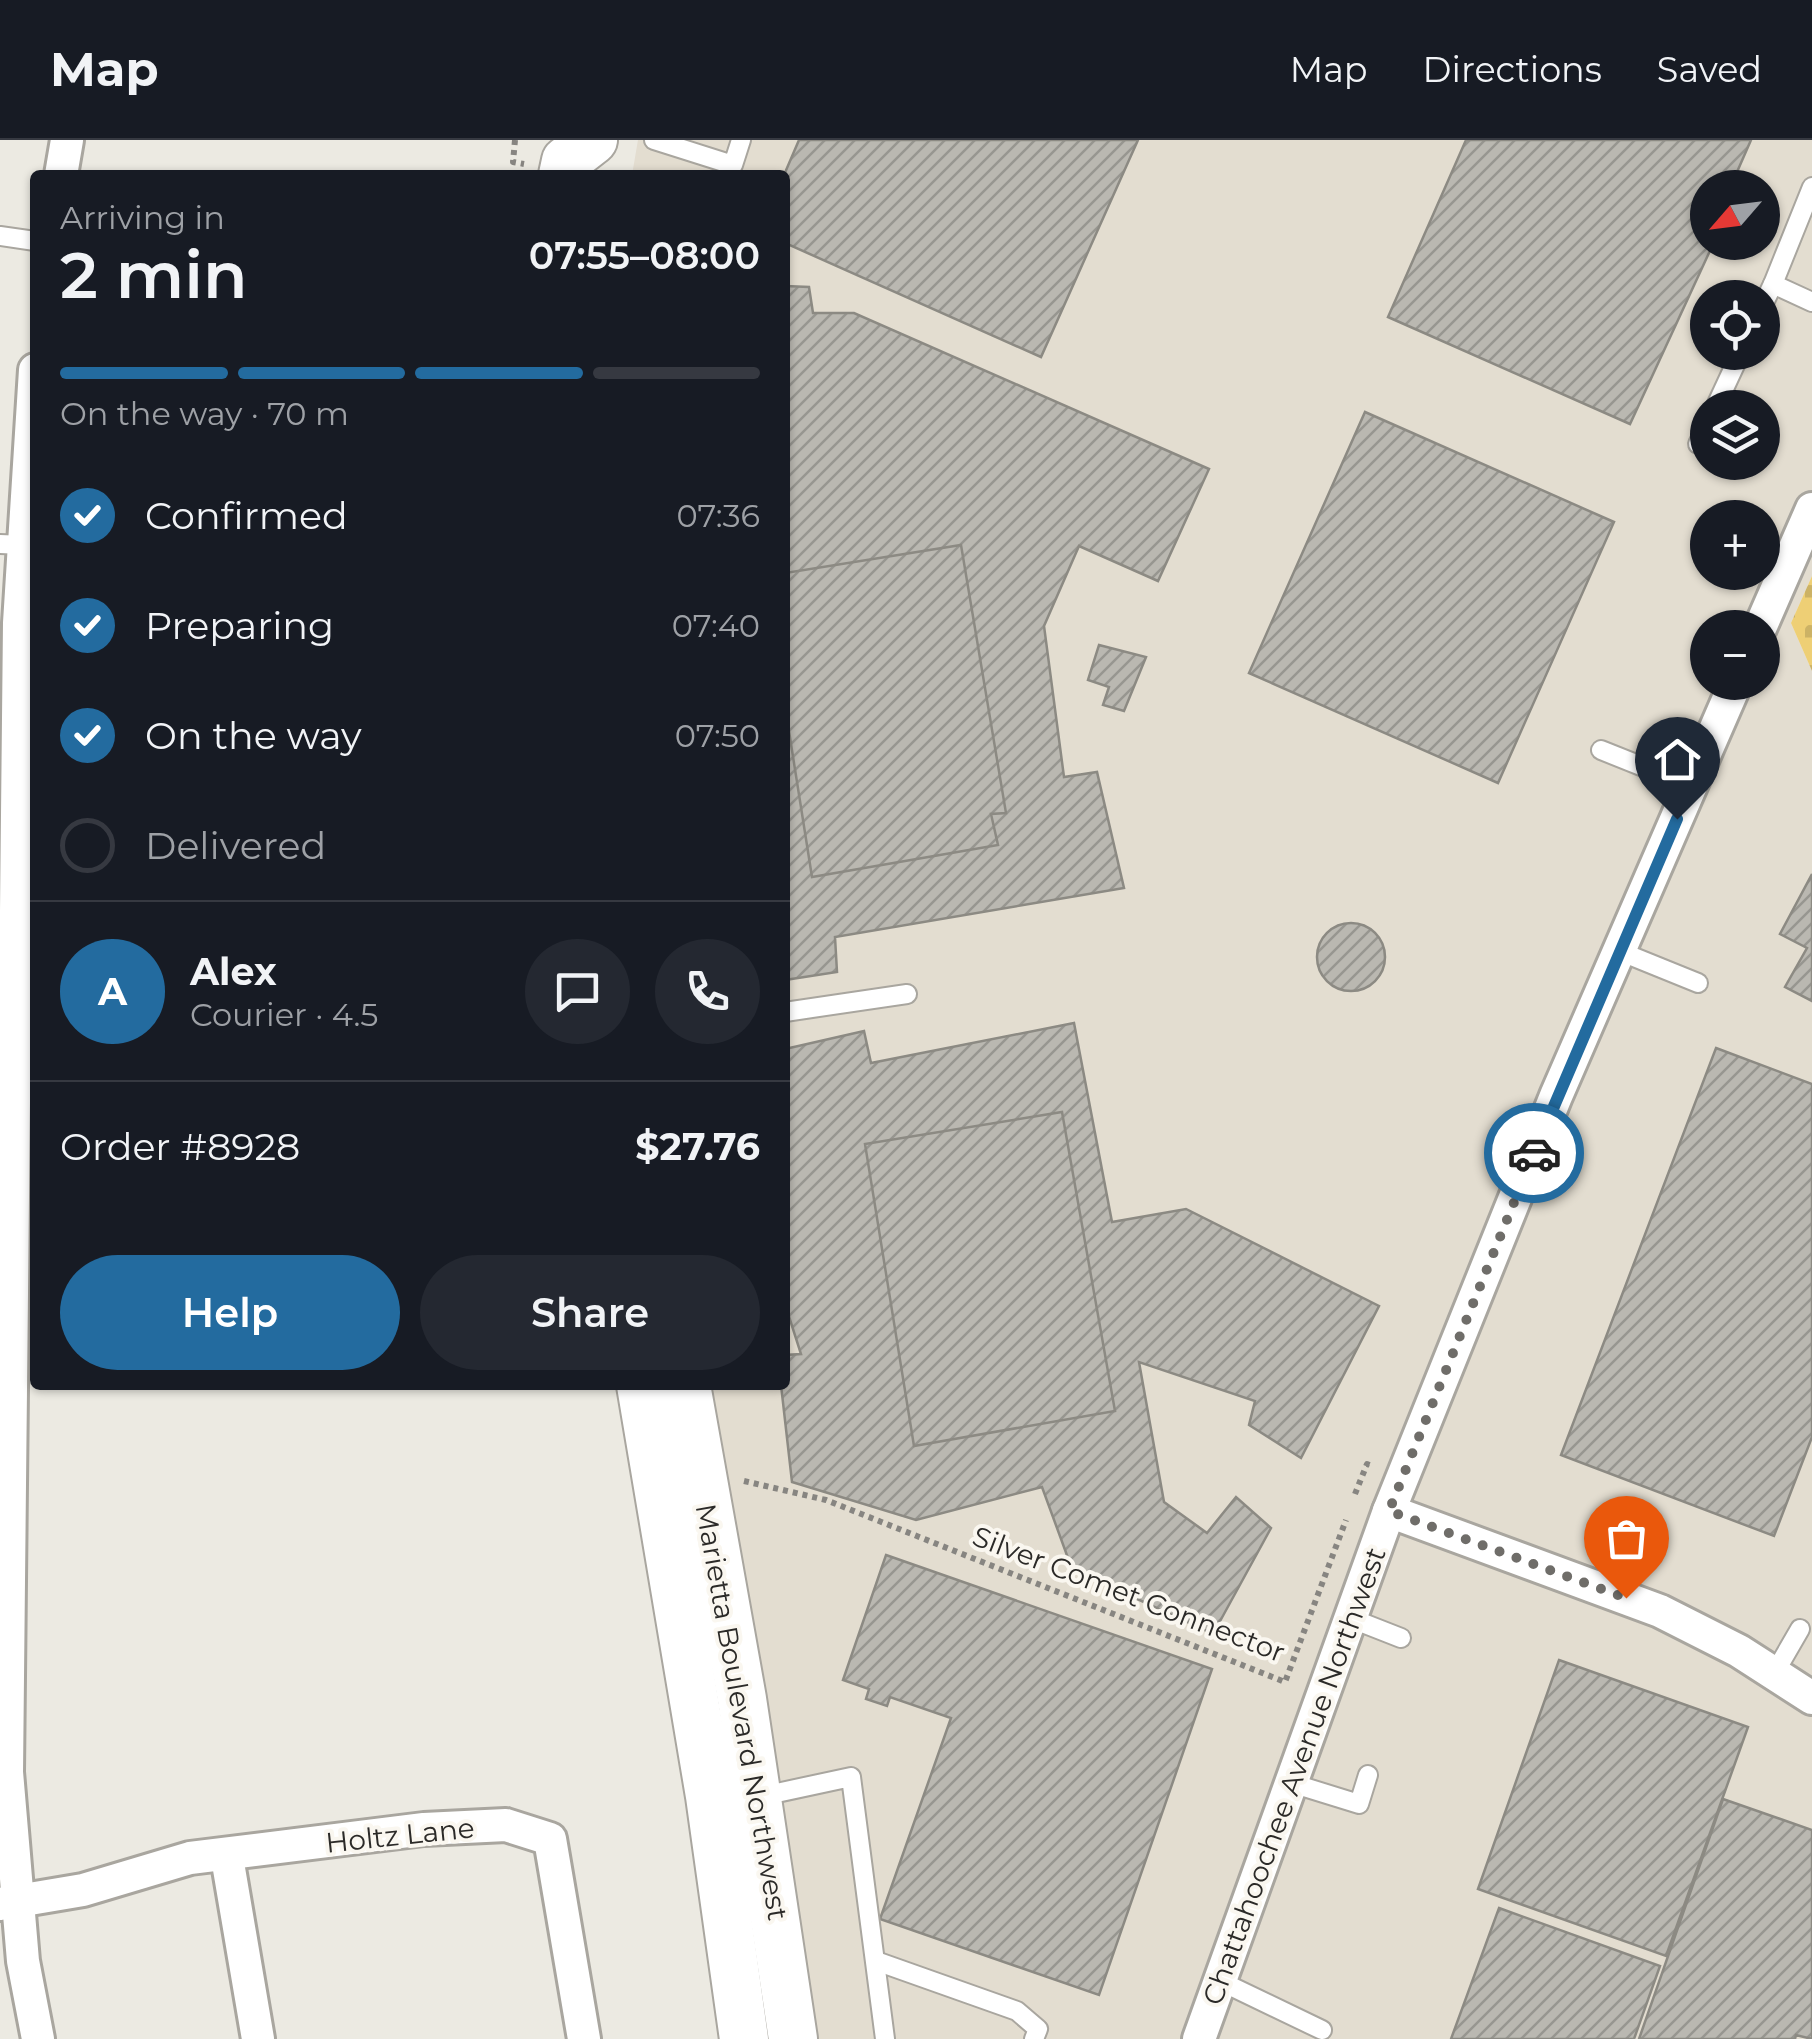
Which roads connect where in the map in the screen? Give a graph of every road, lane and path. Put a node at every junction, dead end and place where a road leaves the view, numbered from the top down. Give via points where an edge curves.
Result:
1 (66, 140) edge
2 (515, 140) edge
3 (593, 140) edge
4 (654, 140) edge
5 (741, 140) edge
6 (62, 170) edge
7 (544, 170) edge
8 (607, 170) edge
9 (1812, 187) edge
10 (0, 236) edge
11 (30, 239) edge
12 (1775, 280) edge
13 (1780, 287) edge
14 (1812, 302) edge
15 (30, 406) edge
16 (1812, 508) edge
17 (11, 545) edge
18 (1768, 610) edge
19 (1728, 700) edge
20 (1600, 750) dead end
21 (1691, 786) junction
22 (8, 887) edge
23 (1619, 951) junction
24 (1698, 984) dead end
25 (908, 994) dead end
26 (790, 1011) edge
27 (8, 1030) edge
28 (16, 1328) edge
29 (641, 1390) edge
30 (687, 1390) edge
31 (1402, 1478) junction
32 (732, 1479) dead end
33 (1389, 1511) junction
34 (1350, 1618) junction
35 (1800, 1628) dead end
36 (1400, 1638) dead end
37 (1774, 1674) junction
38 (1812, 1698) edge
39 (1368, 1775) dead end
40 (1291, 1783) junction
41 (758, 1797) junction
42 (227, 1857) junction
43 (8, 1903) edge
44 (876, 1962) junction
45 (1220, 1982) junction
46 (1322, 2030) dead end
47 (38, 2039) edge
48 (258, 2039) edge
49 (584, 2039) edge
50 (744, 2039) edge
51 (793, 2039) edge
52 (884, 2039) edge
53 (1034, 2039) edge
54 (1199, 2039) edge

1 - 6 street
2 - 7 path via 513,162
3 - 7 main road
3 - 8 main road
4 - 5 lane via 733,165
9 - 12 lane
10 - 11 lane
13 - 14 lane
15 - 17 street
16 - 18 street
17 - 22 street
19 - 21 street, Chattahoochee Avenue Northwest
20 - 21 lane
21 - 23 street, Chattahoochee Avenue Northwest
22 - 27 street
23 - 24 lane
23 - 31 street, Chattahoochee Avenue Northwest
25 - 26 lane
27 - 28 street
28 - 43 street
29 - 50 main road
30 - 41 main road, Marietta Boulevard Northwest
31 - 32 path, Silver Comet Connector via 1366,1464 1286,1682 826,1500
31 - 33 street, Chattahoochee Avenue Northwest
33 - 34 street, Chattahoochee Avenue Northwest
33 - 37 street via 1660,1611
34 - 36 lane
34 - 40 street, Chattahoochee Avenue Northwest
35 - 37 lane
37 - 38 street
39 - 40 lane via 1359,1804
40 - 45 street, Chattahoochee Avenue Northwest
41 - 44 lane via 851,1777
41 - 51 main road, Marietta Boulevard Northwest
42 - 43 street, Holtz Lane via 190,1858 83,1890
42 - 48 street
42 - 49 street, Holtz Lane via 424,1828 506,1826 550,1839
43 - 47 street
44 - 52 lane
44 - 53 lane via 1016,2011 1038,2028
45 - 46 lane
45 - 54 street, Chattahoochee Avenue Northwest

